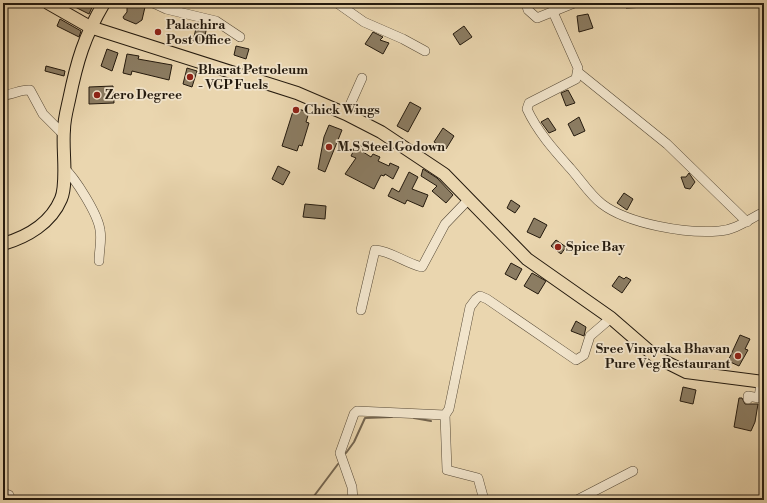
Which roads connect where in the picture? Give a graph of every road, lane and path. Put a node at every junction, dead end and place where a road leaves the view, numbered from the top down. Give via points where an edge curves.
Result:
1 (48, 3) edge
2 (104, 3) edge
3 (153, 3) edge
4 (337, 3) edge
5 (526, 3) edge
6 (574, 3) edge
7 (553, 12) junction
8 (90, 27) junction
9 (240, 37) dead end
10 (425, 51) dead end
11 (579, 73) junction
12 (362, 78) dead end
13 (3, 95) edge
14 (346, 114) junction
15 (64, 135) junction
16 (64, 168) junction
17 (469, 199) junction
18 (764, 212) edge
19 (747, 222) junction
20 (3, 244) edge
21 (99, 261) dead end
22 (361, 310) dead end
23 (611, 318) junction
24 (762, 382) edge
25 (748, 399) dead end
26 (445, 415) junction
27 (633, 470) dead end
28 (3, 494) edge
29 (354, 498) edge
30 (11, 500) edge
31 (484, 500) edge
32 (577, 500) edge

1 - 8 main road
2 - 8 main road
3 - 9 street via 166,9 216,21
4 - 10 street via 364,22
5 - 7 street via 528,10 537,18
6 - 7 street
7 - 11 street
8 - 14 main road via 297,93
8 - 15 main road via 77,62
11 - 19 street via 667,144
11 - 19 street via 576,79 529,103 527,109 541,134 601,203 616,214 653,226 720,231
12 - 14 street
13 - 15 street via 11,95 23,89 30,90 44,114
14 - 17 main road via 399,143 444,174
15 - 16 main road
16 - 20 main road via 62,199 48,221 14,241
16 - 21 street via 78,184 98,221
17 - 22 street via 445,224 422,267 412,265 383,250 375,250
17 - 23 main road via 527,260
18 - 19 street
23 - 24 main road via 656,357 671,366 686,372
23 - 26 street via 590,336 584,355 576,360 480,296 470,307 449,409
24 - 25 street via 759,398 748,396
26 - 29 street via 357,411 340,453
26 - 31 street via 448,470 478,478
27 - 32 street
28 - 30 street via 9,495

